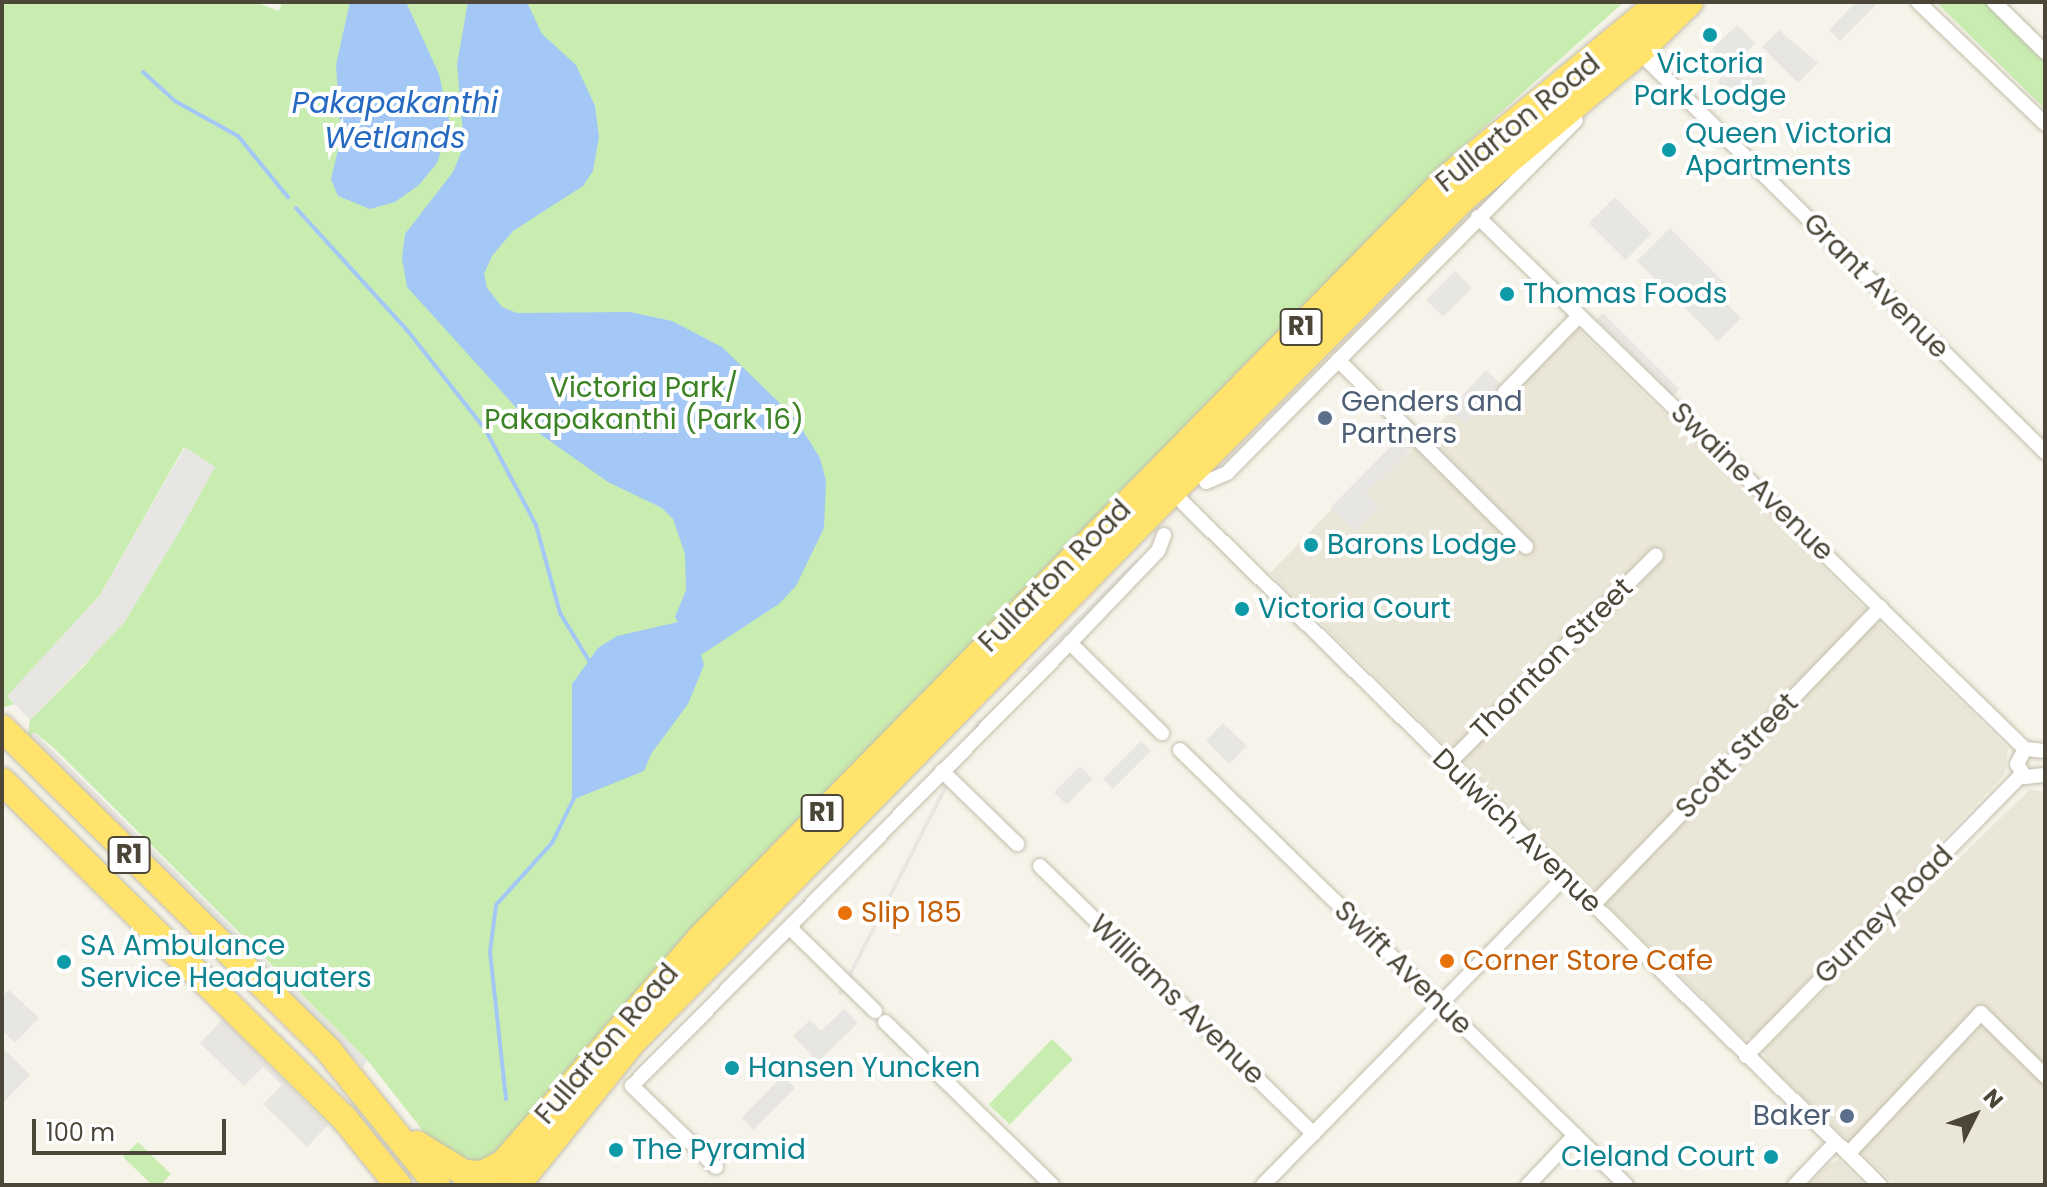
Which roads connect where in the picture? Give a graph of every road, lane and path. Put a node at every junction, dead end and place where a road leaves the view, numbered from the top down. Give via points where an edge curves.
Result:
1 (1660, 2) edge
2 (1690, 2) edge
3 (1918, 2) edge
4 (1994, 2) edge
5 (1631, 44) junction
6 (2045, 52) edge
7 (1576, 120) dead end
8 (2045, 124) edge
9 (1478, 217) junction
10 (1410, 251) junction
11 (1579, 316) junction
12 (1338, 360) junction
13 (1505, 392) dead end
14 (2045, 452) edge
15 (1206, 482) dead end
16 (1164, 484) junction
17 (1164, 535) dead end
18 (1526, 547) dead end
19 (1656, 555) dead end
20 (1881, 607) junction
21 (1070, 643) junction
22 (977, 672) junction
23 (1009, 704) junction
24 (2, 728) edge
25 (1162, 733) dead end
26 (2025, 749) junction
27 (1180, 750) dead end
28 (2045, 751) edge
29 (1449, 763) junction
30 (942, 771) junction
31 (2022, 774) junction
32 (2045, 775) edge
33 (2, 781) edge
34 (1017, 844) dead end
35 (1040, 866) dead end
36 (1565, 877) junction
37 (1593, 905) junction
38 (790, 928) junction
39 (1441, 1004) junction
40 (1746, 1056) junction
41 (2045, 1076) edge
42 (394, 1128) junction
43 (1314, 1134) junction
44 (1575, 1135) junction
45 (1835, 1143) junction
46 (1848, 1154) junction
47 (716, 1167) dead end
48 (510, 1174) edge
49 (398, 1185) edge
50 (437, 1185) edge
51 (484, 1185) edge
52 (1052, 1185) edge
53 (1263, 1185) edge
54 (1528, 1185) edge
55 (1626, 1185) edge
56 (1795, 1185) edge
57 (1880, 1185) edge

1 - 5 highway, Fullarton Road / R1
2 - 5 highway, Fullarton Road / R1
3 - 8 street
4 - 6 street
5 - 10 highway, Fullarton Road / R1
5 - 14 street, Grant Avenue
7 - 9 street, Fullarton Road
9 - 10 street, Fullarton Road
9 - 11 street, Swaine Avenue
10 - 12 street, Fullarton Road
10 - 16 highway, Fullarton Road / R1
11 - 13 street
11 - 20 street, Swaine Avenue
12 - 15 street, Fullarton Road via 1227,473
12 - 18 street
16 - 22 highway, Fullarton Road / R1
16 - 29 street, Dulwich Avenue
17 - 21 street, Fullarton Road via 1158,551
19 - 29 street, Thornton Street
20 - 26 street, Swaine Avenue
20 - 37 street, Scott Street
21 - 23 street, Fullarton Road
21 - 25 street
22 - 23 street, Fullarton Road
22 - 48 highway, Fullarton Road / R1 via 699,939
23 - 30 street, Fullarton Road
24 - 42 highway, R1 via 329,1051
26 - 28 street
26 - 31 street via 2017,764
27 - 39 street, Swift Avenue
29 - 36 street, Dulwich Avenue
30 - 34 street
30 - 38 street, Fullarton Road
31 - 32 street via 2036,779
31 - 40 street, Gurney Road
33 - 49 highway, R1 via 344,1118
35 - 43 street, Williams Avenue
36 - 37 street, Dulwich Avenue
36 - 39 street
37 - 40 street, Dulwich Avenue
38 - 47 street, Fullarton Road via 632,1086
38 - 52 street
39 - 43 street
39 - 44 street, Swift Avenue
40 - 45 street, Dulwich Avenue
41 - 46 street via 1981,1013
42 - 48 highway, R1 via 453,1170
42 - 50 highway
43 - 53 street
44 - 54 street
44 - 55 street, Swift Avenue
45 - 46 street, Dulwich Avenue
45 - 56 street
46 - 57 street, Dulwich Avenue
48 - 51 highway, Fullarton Road / R1

